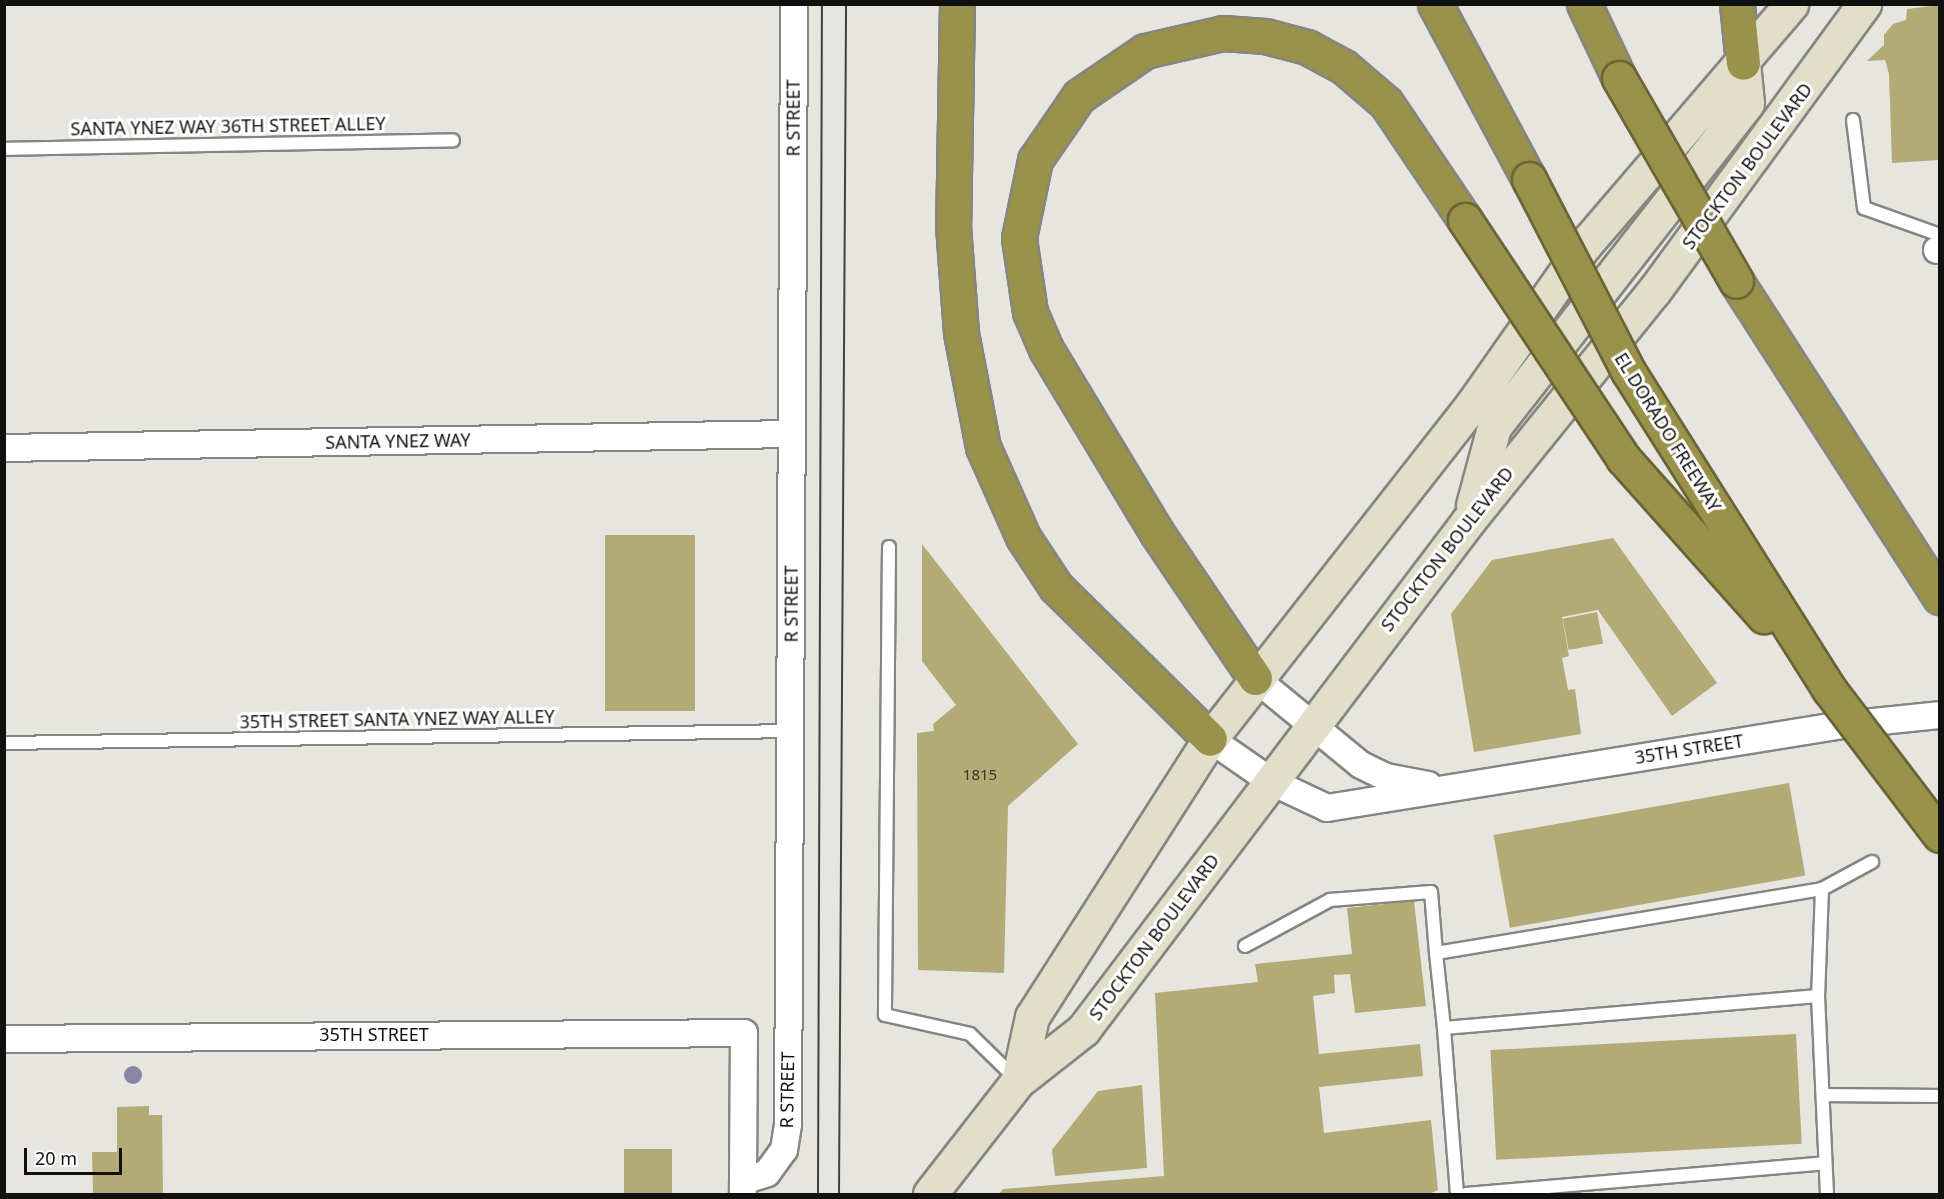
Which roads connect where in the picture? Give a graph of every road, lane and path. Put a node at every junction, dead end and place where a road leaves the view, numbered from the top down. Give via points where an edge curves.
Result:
1 (794, 4) edge
2 (957, 4) edge
3 (1435, 4) edge
4 (1584, 4) edge
5 (1737, 4) edge
6 (1791, 4) edge
7 (1864, 4) edge
8 (1743, 63) junction
9 (1853, 120) dead end
10 (453, 140) dead end
11 (4, 148) edge
12 (1939, 244) edge
13 (791, 434) junction
14 (4, 448) edge
15 (1469, 520) junction
16 (889, 547) dead end
17 (1940, 597) edge
18 (1255, 678) junction
19 (1829, 689) junction
20 (1940, 715) edge
21 (1313, 725) junction
22 (790, 731) junction
23 (1210, 739) junction
24 (4, 743) edge
25 (1272, 782) junction
26 (1440, 788) junction
27 (1940, 835) edge
28 (1872, 862) dead end
29 (1822, 889) junction
30 (1245, 946) dead end
31 (1436, 953) junction
32 (1818, 996) junction
33 (1444, 1028) junction
34 (744, 1033) joint
35 (4, 1039) edge
36 (1018, 1081) junction
37 (1823, 1095) junction
38 (1940, 1096) edge
39 (1826, 1163) junction
40 (743, 1188) edge
41 (938, 1190) edge
42 (1456, 1194) edge
43 (1466, 1194) edge
44 (1827, 1194) edge

1 - 13 street, R STREET
2 - 23 highway via 953,226 961,333 983,447 1023,537 1056,587
3 - 19 highway, EL DORADO FREEWAY, bridge via 1628,371
4 - 17 highway, bridge via 1619,78 1736,281
5 - 8 highway
6 - 8 main road, STOCKTON BOULEVARD
7 - 15 main road, STOCKTON BOULEVARD via 1654,291
8 - 15 main road via 1747,103 1494,427
8 - 18 main road, STOCKTON BOULEVARD via 1583,247 1474,402
9 - 12 lane via 1864,208
10 - 11 lane, SANTA YNEZ WAY 36TH STREET ALLEY
13 - 14 street, SANTA YNEZ WAY
13 - 22 street, R STREET
15 - 21 main road, STOCKTON BOULEVARD
16 - 36 lane via 885,1015 970,1034
18 - 19 highway, bridge via 1157,533 1042,340 1021,273 1018,238 1035,160 1079,96 1145,51 1223,33 1265,36 1307,47 1344,67 1386,103 1623,458
18 - 21 street, 35TH STREET
18 - 23 main road, STOCKTON BOULEVARD
19 - 27 highway, EL DORADO FREEWAY, bridge
20 - 26 street, 35TH STREET via 1843,724
21 - 25 main road, STOCKTON BOULEVARD
21 - 26 street, 35TH STREET via 1361,765 1386,777
22 - 24 lane, 35TH STREET SANTA YNEZ WAY ALLEY
22 - 40 street, R STREET via 788,1124 784,1150 767,1173
23 - 25 street, 35TH STREET
23 - 36 main road, STOCKTON BOULEVARD via 1032,1017
25 - 26 street, 35TH STREET via 1327,808 1364,806
25 - 36 main road, STOCKTON BOULEVARD via 1083,1030
28 - 29 lane
29 - 31 lane
29 - 32 lane
30 - 31 lane via 1330,900 1431,892
31 - 33 lane
32 - 33 lane
32 - 37 lane
33 - 42 lane
34 - 35 street, 35TH STREET
34 - 40 street, R STREET
36 - 41 main road, STOCKTON BOULEVARD
37 - 38 lane
37 - 39 lane
39 - 43 lane
39 - 44 lane

